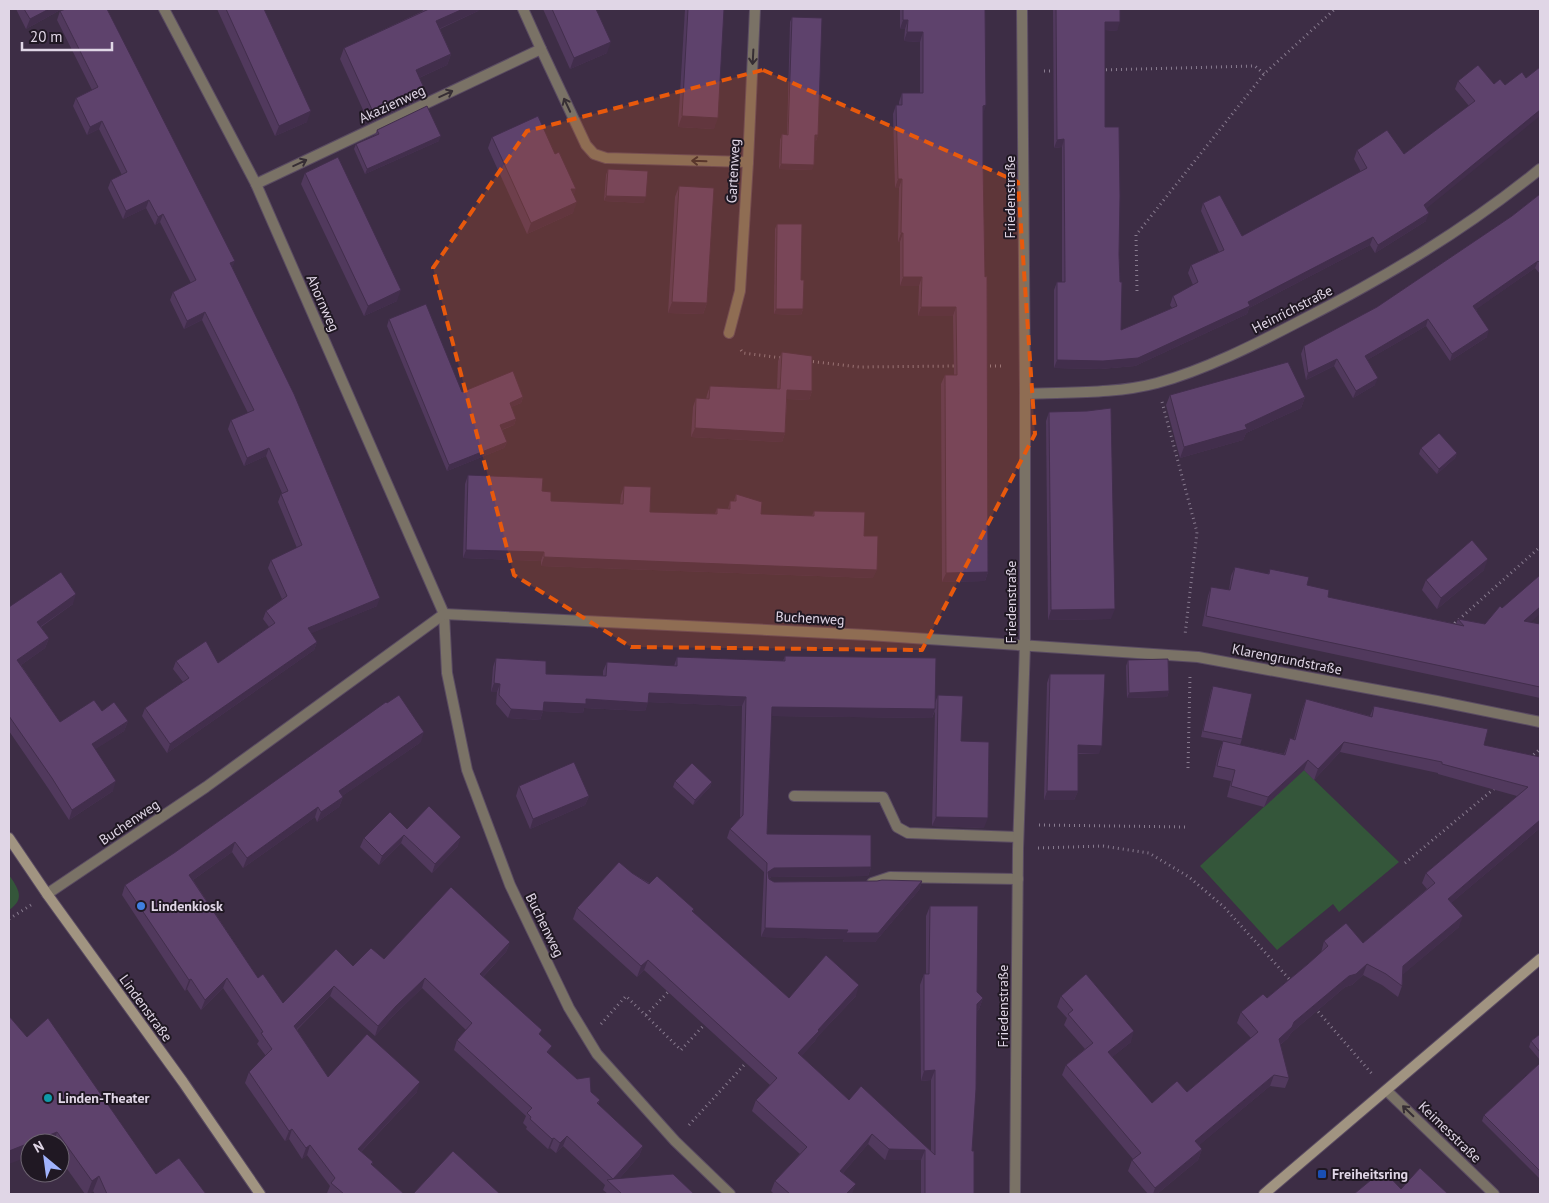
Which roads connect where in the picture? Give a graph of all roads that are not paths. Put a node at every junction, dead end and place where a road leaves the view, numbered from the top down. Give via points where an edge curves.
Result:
1 (164, 9) edge
2 (523, 9) edge
3 (755, 9) edge
4 (1022, 9) edge
5 (541, 49) junction
6 (748, 162) junction
7 (1540, 170) edge
8 (256, 184) junction
9 (729, 333) road end
10 (1025, 394) junction
11 (444, 614) junction
12 (1025, 645) junction
13 (1540, 722) edge
14 (794, 796) dead end
15 (1018, 837) junction
16 (9, 838) edge
17 (1018, 879) junction
18 (865, 883) edge
19 (47, 894) junction
20 (1540, 959) edge
21 (1387, 1091) junction
22 (260, 1194) edge
23 (730, 1194) edge
24 (1015, 1194) edge
25 (1264, 1194) edge
26 (1494, 1194) edge

1 - 8 street, Ahornweg
2 - 5 street
3 -> 6 street, Gartenweg
4 - 10 street, Friedenstraße
6 -> 5 street via 606,158 594,154 586,145
8 -> 5 street, Akazienweg
6 - 9 street, Gartenweg via 740,291
7 - 10 street, Heinrichstraße via 1438,244 1377,280 1266,339 1207,365 1157,383 1109,391
8 - 11 street, Ahornweg
10 - 12 street, Friedenstraße
11 - 12 street, Buchenweg
11 - 19 street, Buchenweg via 206,787
11 - 23 street, Buchenweg via 447,673 466,770 510,885 569,1008 597,1054 675,1141
12 - 13 street, Klarengrundstraße via 1186,656
12 - 15 street, Friedenstraße
14 - 15 street via 883,796 897,827 908,832
15 - 17 street, Friedenstraße
16 - 19 street, Lindenstraße
17 - 18 street via 890,877
17 - 24 street, Friedenstraße
19 - 22 street, Lindenstraße
20 - 21 street
21 - 25 street
26 -> 21 street, Keimesstraße

